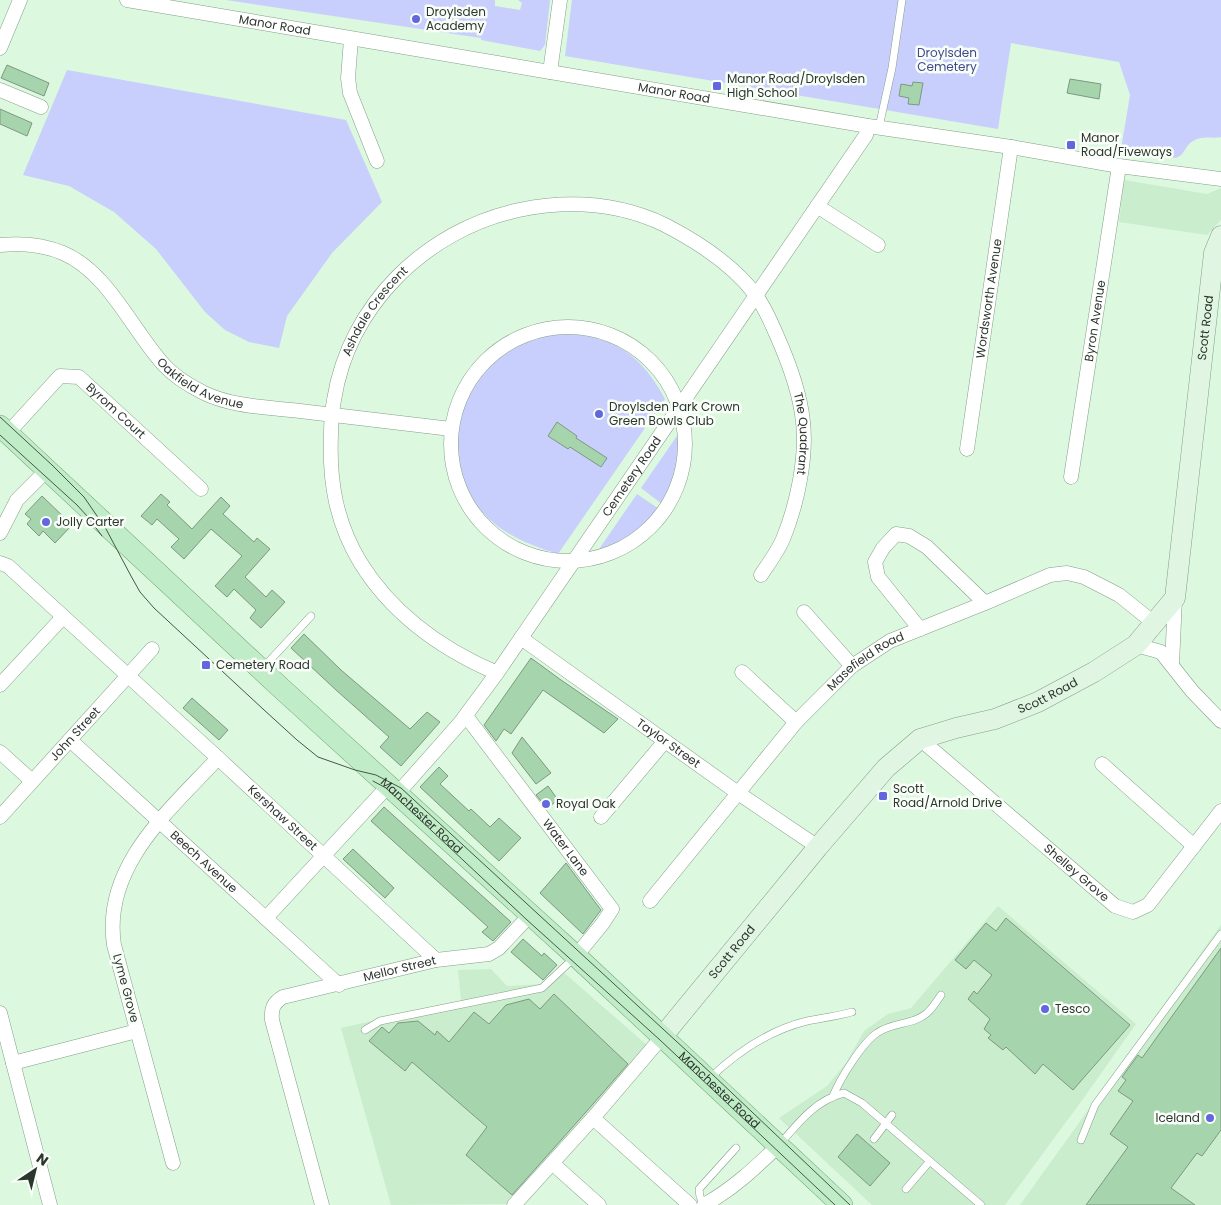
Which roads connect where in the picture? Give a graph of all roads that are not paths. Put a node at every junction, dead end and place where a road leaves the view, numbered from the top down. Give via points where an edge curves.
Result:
1 (20, 0) edge
2 (127, 0) edge
3 (560, 0) edge
4 (902, 0) edge
5 (351, 39) junction
6 (0, 48) edge
7 (550, 72) junction
8 (0, 90) edge
9 (41, 108) dead end
10 (874, 126) junction
11 (1011, 146) junction
12 (377, 160) dead end
13 (1120, 166) junction
14 (1221, 179) edge
15 (816, 206) junction
16 (1221, 236) edge
17 (0, 244) edge
18 (878, 246) dead end
19 (756, 295) junction
20 (679, 407) junction
21 (332, 415) junction
22 (2, 428) edge
23 (451, 429) junction
24 (966, 449) dead end
25 (48, 469) junction
26 (1070, 477) dead end
27 (201, 489) dead end
28 (0, 533) edge
29 (0, 563) edge
30 (572, 564) junction
31 (762, 574) dead end
32 (1175, 598) junction
33 (985, 603) junction
34 (804, 612) dead end
35 (311, 616) dead end
36 (63, 617) junction
37 (1154, 623) junction
38 (920, 629) junction
39 (521, 638) junction
40 (1136, 645) junction
41 (152, 649) dead end
42 (1172, 665) junction
43 (852, 666) junction
44 (262, 670) junction
45 (742, 672) dead end
46 (497, 673) junction
47 (128, 676) junction
48 (0, 685) edge
49 (466, 716) junction
50 (1221, 721) edge
51 (796, 722) junction
52 (920, 738) junction
53 (70, 740) junction
54 (665, 741) junction
55 (0, 752) edge
56 (218, 758) junction
57 (1102, 764) dead end
58 (32, 781) junction
59 (393, 789) junction
60 (738, 793) junction
61 (1221, 811) edge
62 (0, 817) edge
63 (602, 817) dead end
64 (160, 821) junction
65 (1194, 846) junction
66 (818, 848) junction
67 (324, 856) junction
68 (650, 902) dead end
69 (530, 915) junction
70 (266, 918) junction
71 (1221, 934) edge
72 (576, 956) junction
73 (436, 960) junction
74 (339, 985) junction
75 (941, 995) dead end
76 (852, 1012) dead end
77 (0, 1013) edge
78 (365, 1030) dead end
79 (137, 1031) junction
80 (662, 1037) junction
81 (13, 1063) junction
82 (709, 1079) junction
83 (833, 1096) junction
84 (892, 1115) dead end
85 (593, 1118) junction
86 (886, 1123) junction
87 (874, 1139) dead end
88 (1081, 1140) dead end
89 (779, 1146) junction
90 (736, 1148) dead end
91 (930, 1161) junction
92 (174, 1163) dead end
93 (552, 1163) junction
94 (906, 1189) dead end
95 (50, 1205) edge
96 (322, 1205) edge
97 (514, 1205) edge
98 (599, 1205) edge
99 (690, 1205) edge
100 (704, 1205) edge
101 (842, 1205) edge
102 (981, 1205) edge

1 - 6 street
2 - 5 street, Manor Road
3 - 7 street
4 - 10 lane via 892,68
5 - 7 street, Manor Road
5 - 12 street via 350,92
7 - 10 street, Manor Road
8 - 9 street
10 - 11 street, Manor Road
10 - 15 street, Cemetery Road
11 - 13 street, Manor Road
11 - 24 street, Wordsworth Avenue
13 - 14 street, Manor Road
13 - 26 street, Byron Avenue
15 - 18 street
15 - 19 street, Cemetery Road
16 - 32 street, Scott Road via 1214,253
17 - 21 street, Oakfield Avenue via 51,249 72,257 103,285 165,366 205,393 244,404
19 - 20 street, Cemetery Road
19 - 21 street, Ashdale Crescent via 711,253 677,231 640,215 597,205 564,204 503,214 461,230 432,247 391,282 374,303 348,352 339,377
19 - 31 street, The Quadrant via 785,352 804,424 797,501 782,541
20 - 23 street via 653,367 623,340 599,330 561,326 522,336 481,363 461,389
20 - 30 street, Cemetery Road
20 - 30 street via 686,452 677,491 666,511 651,528 622,550
21 - 23 street, Oakfield Avenue
21 - 46 street, Ashdale Crescent via 332,491 346,533 372,580 404,616 426,634 452,652
22 - 25 main road, Manchester Road
22 - 27 street, Byrom Court via 60,376 79,377
23 - 30 street via 454,475 472,512 486,528 521,551
25 - 28 street via 16,500
25 - 44 main road, Manchester Road
29 - 36 street, Kershaw Street via 8,566
30 - 39 street, Cemetery Road
32 - 37 street, Scott Road
32 - 42 street
33 - 37 street, Masefield Road via 1050,575 1067,573 1084,577 1120,595
33 - 38 street, Masefield Road
33 - 38 street via 927,547 909,536 896,534 875,562 878,577
34 - 43 street
35 - 44 lane
36 - 47 street, Kershaw Street
36 - 48 street
37 - 40 street, Scott Road
38 - 43 street, Masefield Road via 890,641
39 - 46 street, Cemetery Road
39 - 54 street, Taylor Street
40 - 42 street via 1161,652
40 - 52 street, Scott Road via 1038,702 996,718
41 - 47 street, John Street
42 - 50 street
43 - 51 street, Masefield Road
44 - 59 main road, Manchester Road
45 - 51 street
46 - 49 street, Cemetery Road
47 - 53 street, John Street
47 - 56 street, Kershaw Street
49 - 59 street, Cemetery Road
49 - 72 street, Water Lane via 612,909
51 - 60 street, Masefield Road
52 - 65 street, Shelley Grove via 1116,906 1133,912 1148,905
52 - 66 street, Scott Road via 886,768
53 - 58 street, John Street
53 - 64 street, Beech Avenue
54 - 60 street, Taylor Street
54 - 63 street
55 - 58 street
56 - 64 street, Lyme Grove
56 - 67 street, Kershaw Street
57 - 65 street
58 - 62 street, John Street
59 - 67 street, Cemetery Road
59 - 69 main road, Manchester Road
60 - 66 street, Taylor Street
60 - 68 street, Masefield Road
61 - 65 street, Shelley Grove
64 - 70 street, Beech Avenue
64 - 79 street, Lyme Grove via 129,864 117,893 114,913 114,945
66 - 80 street, Scott Road
67 - 70 street, Cemetery Road
67 - 73 street, Kershaw Street
69 - 72 main road, Manchester Road
69 - 73 street, Mellor Street via 499,948 489,954
70 - 74 street, Beech Avenue
71 - 88 lane via 1095,1105
72 - 78 lane via 542,988 380,1021
72 - 80 main road, Manchester Road
73 - 74 street, Mellor Street
74 - 96 street, Mellor Street via 283,997 271,1012
75 - 83 lane via 927,1014 876,1033 839,1081
76 - 82 lane via 771,1034 737,1054
77 - 81 street
79 - 81 street
79 - 92 street, Lyme Grove
80 - 82 main road, Manchester Road
80 - 85 street
81 - 95 street
82 - 89 main road, Manchester Road
83 - 86 lane via 844,1093
83 - 89 lane via 807,1113
84 - 86 lane
85 - 93 street
85 - 99 street
86 - 87 lane
86 - 91 lane
89 - 100 street via 745,1178
89 - 101 main road, Manchester Road
90 - 100 lane via 699,1189
91 - 94 lane
91 - 102 lane
93 - 97 street
93 - 98 street

